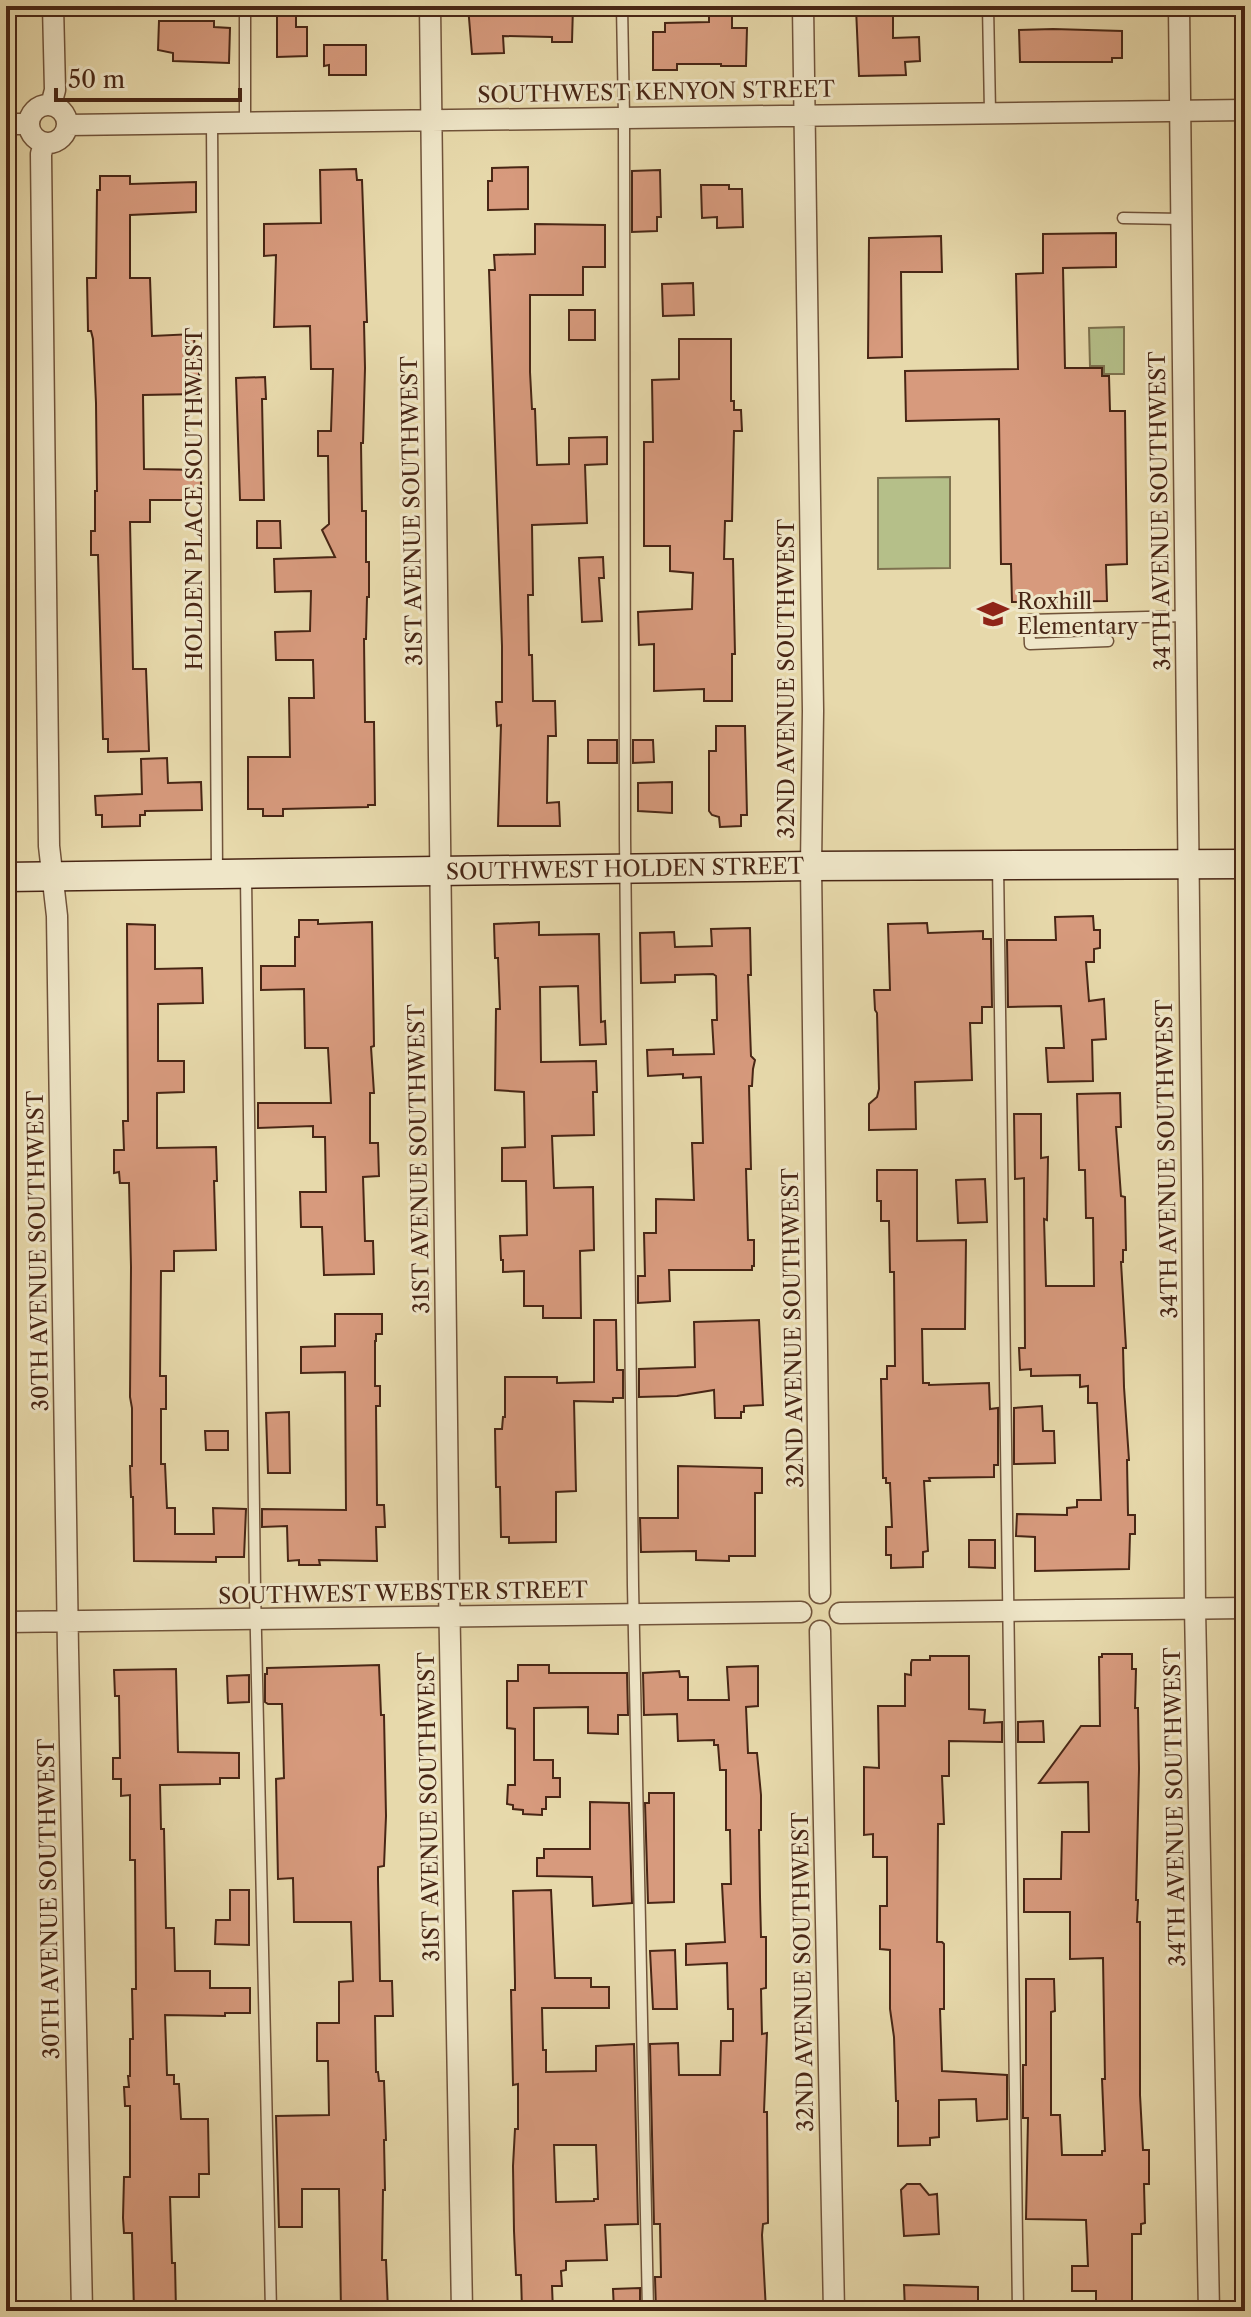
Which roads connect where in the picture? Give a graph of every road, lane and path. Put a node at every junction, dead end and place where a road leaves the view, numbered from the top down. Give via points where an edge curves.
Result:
1 (53, 6) edge
2 (245, 6) edge
3 (430, 6) edge
4 (622, 6) edge
5 (803, 6) edge
6 (988, 6) edge
7 (1179, 6) edge
8 (51, 105) junction
9 (1180, 110) junction
10 (1245, 110) edge
11 (990, 112) junction
12 (804, 114) junction
13 (624, 117) junction
14 (433, 119) junction
15 (245, 122) junction
16 (212, 123) junction
17 (6, 124) edge
18 (29, 124) junction
19 (67, 125) junction
20 (44, 143) junction
21 (1123, 218) dead end
22 (1182, 219) junction
23 (1186, 616) junction
24 (1108, 641) dead end
25 (1245, 864) edge
26 (998, 865) junction
27 (1188, 865) junction
28 (811, 866) junction
29 (626, 869) junction
30 (440, 872) junction
31 (246, 874) junction
32 (217, 875) junction
33 (6, 877) edge
34 (53, 877) junction
35 (820, 1593) junction
36 (1195, 1608) junction
37 (1245, 1608) edge
38 (1008, 1611) junction
39 (801, 1612) junction
40 (840, 1613) junction
41 (450, 1615) junction
42 (633, 1615) junction
43 (256, 1618) junction
44 (68, 1621) junction
45 (6, 1622) edge
46 (820, 1631) junction
47 (82, 2311) edge
48 (271, 2311) edge
49 (462, 2311) edge
50 (648, 2311) edge
51 (834, 2311) edge
52 (1018, 2311) edge
53 (1209, 2311) edge

1 - 8 street
2 - 15 lane
3 - 14 street, 31ST AVENUE SOUTHWEST
4 - 13 lane
5 - 12 street, 32ND AVENUE SOUTHWEST
6 - 11 lane
7 - 9 street, 34TH AVENUE SOUTHWEST
8 - 18 street via 36,109
8 - 19 street via 65,114
9 - 10 street, SOUTHWEST KENYON STREET
9 - 11 street, SOUTHWEST KENYON STREET
9 - 22 street, 34TH AVENUE SOUTHWEST
11 - 12 street, SOUTHWEST KENYON STREET
12 - 13 street, SOUTHWEST KENYON STREET
12 - 28 street, 32ND AVENUE SOUTHWEST
13 - 14 street, SOUTHWEST KENYON STREET
13 - 29 lane
14 - 15 street, SOUTHWEST KENYON STREET
14 - 30 street, 31ST AVENUE SOUTHWEST
15 - 16 street, SOUTHWEST KENYON STREET
16 - 19 street, SOUTHWEST KENYON STREET
16 - 32 lane, HOLDEN PLACE SOUTHWEST
17 - 18 street
18 - 20 street via 33,137
19 - 20 street via 61,138
20 - 34 street, 30TH AVENUE SOUTHWEST
21 - 22 lane
22 - 23 street, 34TH AVENUE SOUTHWEST
23 - 24 lane via 1029,620 1030,644
23 - 27 street, 34TH AVENUE SOUTHWEST
25 - 27 street, SOUTHWEST HOLDEN STREET
26 - 27 street, SOUTHWEST HOLDEN STREET
26 - 28 street, SOUTHWEST HOLDEN STREET
26 - 38 lane
27 - 36 street, 34TH AVENUE SOUTHWEST
28 - 29 street, SOUTHWEST HOLDEN STREET
28 - 35 street, 32ND AVENUE SOUTHWEST
29 - 30 street, SOUTHWEST HOLDEN STREET
29 - 42 lane
30 - 31 street, SOUTHWEST HOLDEN STREET
30 - 41 street, 31ST AVENUE SOUTHWEST
31 - 32 street, SOUTHWEST HOLDEN STREET
31 - 43 lane
32 - 34 street, SOUTHWEST HOLDEN STREET
33 - 34 street, SOUTHWEST HOLDEN STREET
34 - 44 street, 30TH AVENUE SOUTHWEST
35 - 39 street via 806,1598
35 - 40 street via 834,1598
36 - 37 street
36 - 38 street
36 - 53 street, 34TH AVENUE SOUTHWEST
38 - 40 street
38 - 52 lane
39 - 42 street, SOUTHWEST WEBSTER STREET
39 - 46 street via 805,1623
40 - 46 street via 834,1625
41 - 42 street, SOUTHWEST WEBSTER STREET
41 - 43 street, SOUTHWEST WEBSTER STREET
41 - 49 street, 31ST AVENUE SOUTHWEST
42 - 50 lane
43 - 44 street, SOUTHWEST WEBSTER STREET
43 - 48 lane
44 - 45 street, SOUTHWEST WEBSTER STREET
44 - 47 street, 30TH AVENUE SOUTHWEST
46 - 51 street, 32ND AVENUE SOUTHWEST

